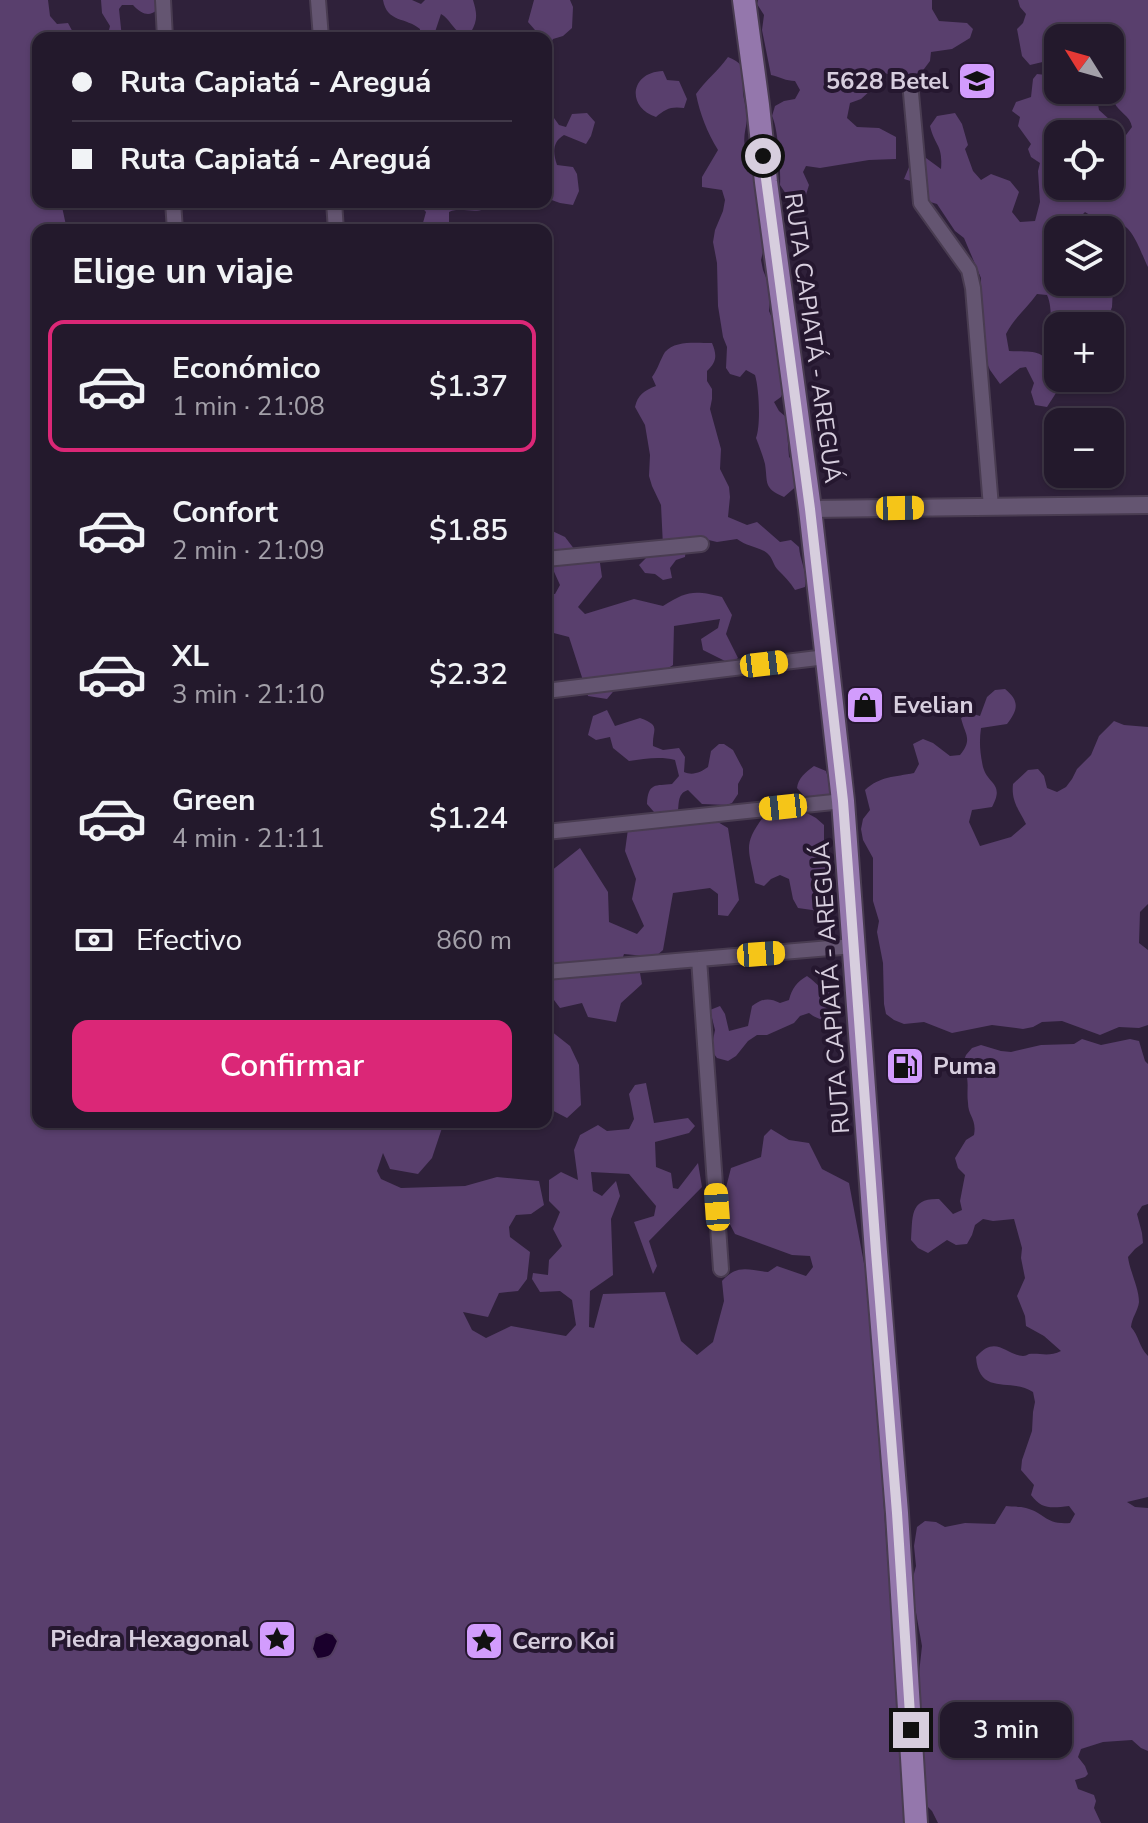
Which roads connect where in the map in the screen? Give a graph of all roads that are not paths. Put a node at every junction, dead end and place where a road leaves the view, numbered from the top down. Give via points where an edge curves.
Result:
1 (163, 0) edge
2 (318, 0) edge
3 (744, 0) edge
4 (165, 32) edge
5 (321, 32) edge
6 (911, 93) dead end
7 (1148, 505) edge
8 (991, 507) junction
9 (810, 509) junction
10 (701, 544) dead end
11 (552, 558) edge
12 (826, 657) junction
13 (552, 690) edge
14 (843, 801) junction
15 (552, 831) edge
16 (854, 946) junction
17 (699, 959) junction
18 (552, 971) edge
19 (721, 1269) dead end
20 (916, 1823) edge

1 - 4 street
2 - 5 street
3 - 9 main road, RUTA CAPIATÁ - AREGUÁ
6 - 8 street via 921,203 969,270 973,288
7 - 8 street
8 - 9 street
9 - 12 main road, RUTA CAPIATÁ - AREGUÁ
10 - 11 street
12 - 13 street
12 - 14 main road, RUTA CAPIATÁ - AREGUÁ
14 - 15 street
14 - 16 main road, RUTA CAPIATÁ - AREGUÁ
16 - 17 street
16 - 20 main road, RUTA CAPIATÁ - AREGUÁ
17 - 18 street
17 - 19 street

